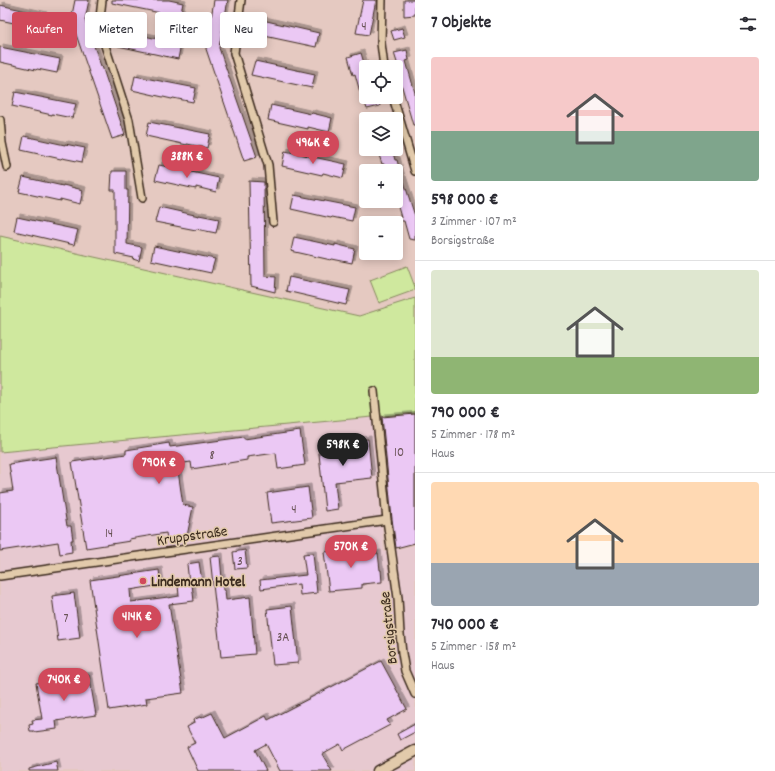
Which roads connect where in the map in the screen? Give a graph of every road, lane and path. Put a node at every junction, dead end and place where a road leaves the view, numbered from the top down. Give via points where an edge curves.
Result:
1 (102, 0) edge
2 (241, 0) edge
3 (382, 0) edge
4 (383, 60) edge
5 (395, 104) edge
6 (0, 120) edge
7 (7, 168) dead end
8 (415, 170) edge
9 (142, 198) dead end
10 (273, 222) dead end
11 (374, 391) dead end
12 (387, 520) junction
13 (0, 576) edge
14 (415, 694) edge
15 (415, 751) edge
16 (378, 771) edge

1 - 9 street via 99,27 129,120
2 - 10 street via 234,53 268,165
3 - 4 street via 380,43
5 - 8 street
6 - 7 street
11 - 12 street, Borsigstraße
12 - 13 street, Kruppstraße
12 - 14 street, Borsigstraße via 404,663
15 - 16 street

